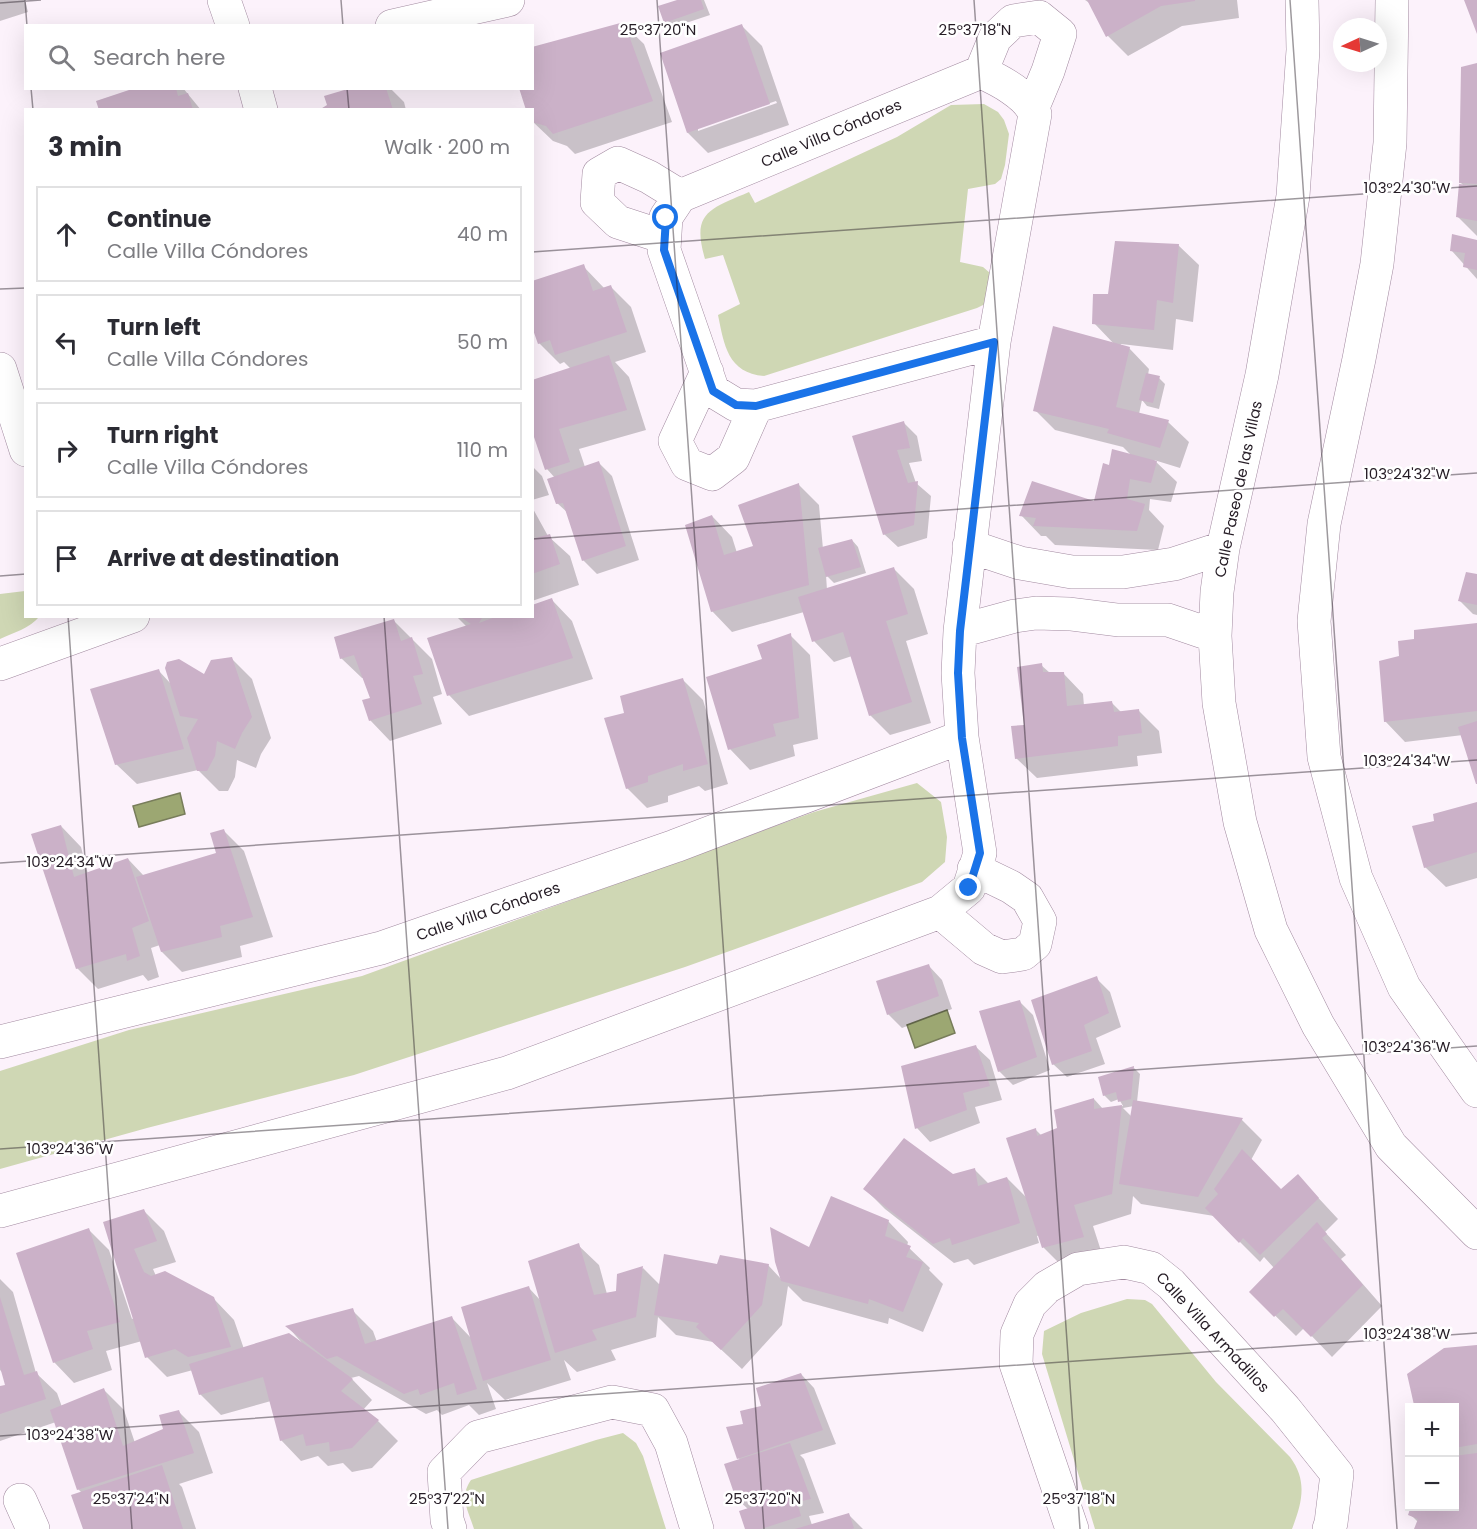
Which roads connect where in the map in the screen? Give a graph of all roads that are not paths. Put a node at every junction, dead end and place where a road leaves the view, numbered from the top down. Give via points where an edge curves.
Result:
1 (224, 0) edge
2 (508, 0) edge
3 (1302, 0) edge
4 (1392, 0) edge
5 (232, 24) edge
6 (401, 24) edge
7 (981, 72) junction
8 (256, 90) edge
9 (1033, 107) junction
10 (260, 108) edge
11 (680, 196) junction
12 (664, 237) junction
13 (994, 342) junction
14 (0, 369) edge
15 (707, 372) junction
16 (756, 406) junction
17 (24, 444) edge
18 (969, 546) junction
19 (1223, 548) junction
20 (1072, 572) junction
21 (1070, 614) junction
22 (121, 618) edge
23 (80, 625) edge
24 (960, 631) junction
25 (1215, 636) junction
26 (0, 664) edge
27 (962, 738) junction
28 (974, 869) junction
29 (940, 912) junction
30 (0, 1042) edge
31 (1477, 1091) edge
32 (0, 1210) edge
33 (1477, 1233) edge
34 (450, 1529) edge
35 (697, 1529) edge
36 (1072, 1529) edge
37 (1329, 1529) edge

1 - 5 street
2 - 6 street
3 - 19 street, Calle Paseo de las Villas via 1303,50 1293,196 1262,375
4 - 31 street via 1390,143 1377,264 1324,524 1314,621 1324,757 1356,878 1404,987
7 - 9 street
7 - 9 street via 995,38 1013,21 1040,17 1060,34
7 - 11 street, Calle Villa Cóndores
8 - 10 street
9 - 13 street via 1035,114
11 - 12 street via 666,218
11 - 12 street via 618,163 598,174 597,202 618,222
12 - 15 street via 664,250
13 - 16 street
13 - 18 street
14 - 17 street
15 - 16 street via 713,391 736,405
15 - 16 street via 675,441 687,464 712,474 733,458
18 - 20 street via 1020,563
18 - 24 street
19 - 20 street via 1174,564 1123,572
19 - 25 street, Calle Paseo de las Villas
20 - 21 street
21 - 24 street via 1015,616
21 - 25 street via 1118,620 1168,620
22 - 23 street
23 - 26 street
24 - 27 street
25 - 33 street, Calle Paseo de las Villas via 1219,703 1240,822 1271,930 1318,1025 1391,1146
27 - 28 street via 980,853
27 - 30 street, Calle Villa Cóndores via 675,846 381,948
28 - 29 street via 969,888
28 - 29 street via 1027,898 1040,921 1035,945 1023,954 1002,957 984,949
29 - 32 street via 507,1073
34 - 35 street via 444,1472 478,1437 612,1402 653,1410 671,1443
36 - 37 street, Calle Villa Armadillos via 1016,1364 1017,1334 1030,1304 1047,1287 1077,1269 1124,1262 1151,1268 1171,1284 1285,1409 1337,1474

